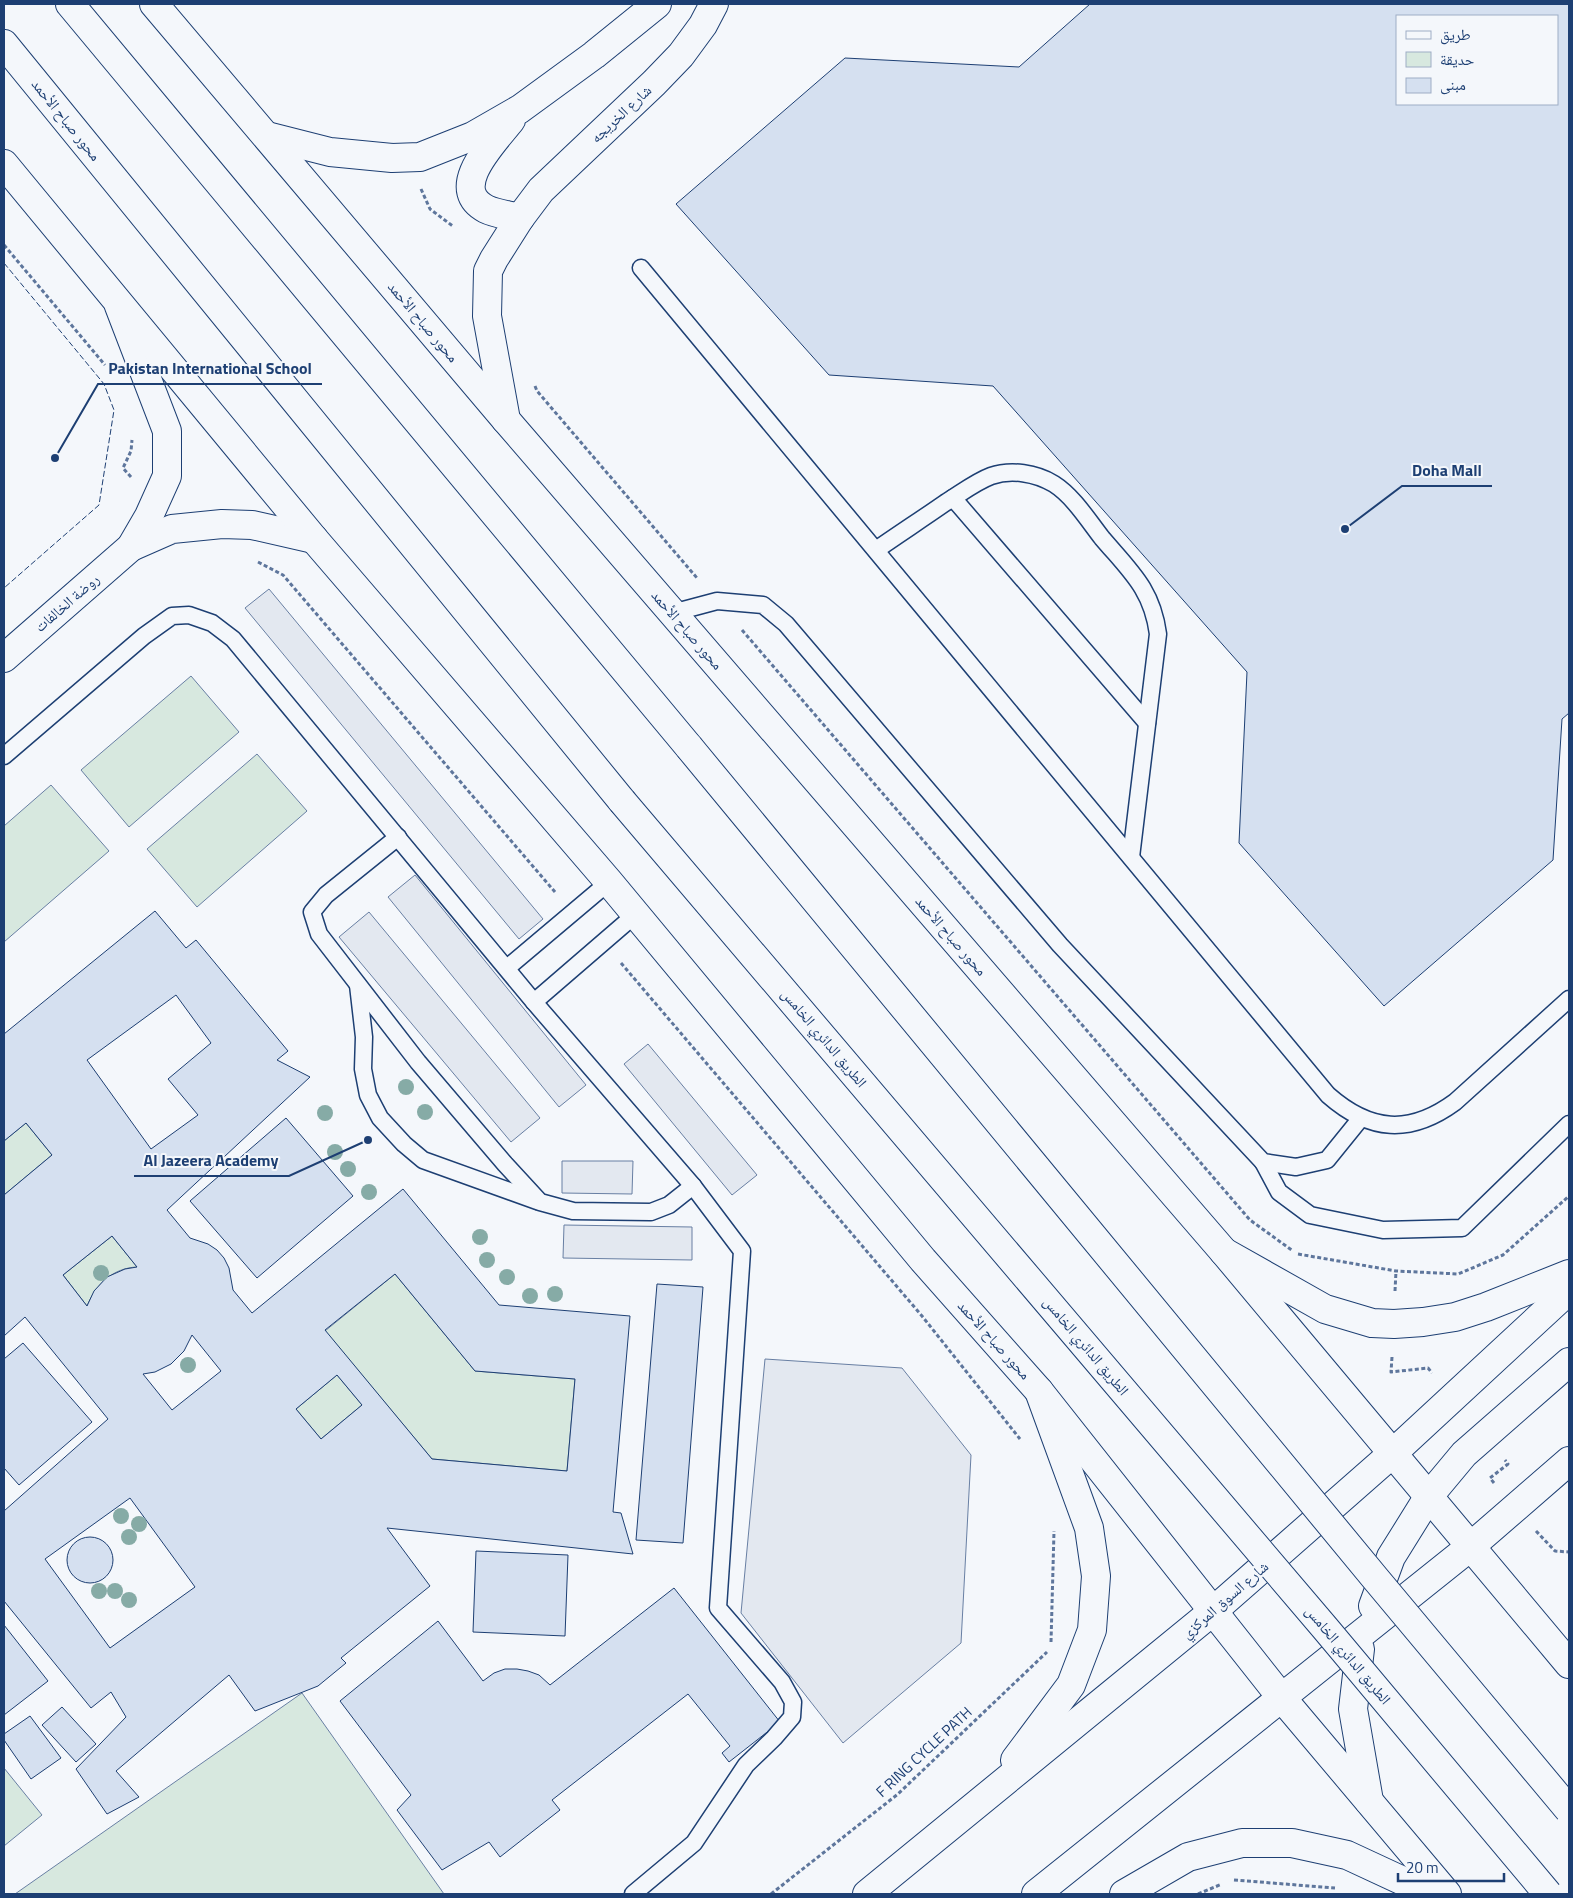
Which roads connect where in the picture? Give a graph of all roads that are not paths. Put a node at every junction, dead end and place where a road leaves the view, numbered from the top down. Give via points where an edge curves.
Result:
1 (70, 4) edge
2 (154, 4) edge
3 (658, 4) edge
4 (714, 4) edge
5 (4, 44) edge
6 (520, 109) junction
7 (267, 136) junction
8 (4, 164) edge
9 (520, 218) junction
10 (641, 268) dead end
11 (116, 300) junction
12 (506, 420) junction
13 (953, 498) junction
14 (314, 539) junction
15 (131, 547) junction
16 (876, 550) junction
17 (672, 613) junction
18 (4, 658) edge
19 (1147, 723) junction
20 (4, 756) edge
21 (622, 801) joint
22 (398, 837) junction
23 (1131, 857) junction
24 (609, 882) junction
25 (636, 914) junction
26 (507, 968) junction
27 (358, 985) junction
28 (1569, 999) edge
29 (534, 1002) junction
30 (1361, 1118) junction
31 (1569, 1124) edge
32 (1263, 1162) junction
33 (693, 1186) junction
34 (540, 1202) junction
35 (1224, 1252) junction
36 (1569, 1274) edge
37 (1569, 1290) edge
38 (1569, 1362) edge
39 (1038, 1391) junction
40 (1393, 1453) junction
41 (1569, 1461) edge
42 (1429, 1496) junction
43 (1470, 1547) junction
44 (1212, 1612) junction
45 (1362, 1633) junction
46 (1569, 1664) edge
47 (1281, 1697) junction
48 (991, 1792) junction
49 (1369, 1801) junction
50 (1569, 1810) edge
51 (633, 1894) edge
52 (866, 1894) edge
53 (1036, 1894) edge
54 (1124, 1894) edge
55 (1431, 1894) edge
56 (1447, 1894) edge
57 (1548, 1894) edge

1 - 50 main road, bridge
2 - 7 main road, محور صباح الأحمد
3 - 6 main road
4 - 9 main road, شارع الخريجه via 681,55 541,190
5 - 21 main road, محور صباح الأحمد
6 - 7 main road via 465,140 408,159 330,152
6 - 9 main road via 472,175 470,192 487,210
7 - 12 main road, محور صباح الأحمد
8 - 11 main road, محور صباح الأحمد
9 - 12 main road, شارع الخريجه via 488,271 487,316
10 - 16 lane
11 - 14 main road, محور صباح الأحمد
11 - 15 main road, روضة الخالفات via 166,431 166,476
12 - 17 main road, محور صباح الأحمد
13 - 16 lane
13 - 19 lane
13 - 19 lane via 992,476 1013,472 1035,475 1054,484 1070,499 1133,574 1151,602 1158,634
14 - 15 main road, روضة الخالفات via 252,525 222,524 172,528
14 - 24 main road, محور صباح الأحمد
15 - 18 main road, روضة الخالفات
16 - 23 lane
17 - 32 lane via 717,601 762,605 786,624 1060,945
17 - 35 main road, محور صباح الأحمد
19 - 23 lane
20 - 22 lane via 144,636 172,616 189,615 212,623 233,638
21 - 57 main road, الطريق الدائري الخامس, bridge
22 - 26 lane
22 - 27 lane via 326,895 312,912 319,934
23 - 30 lane via 1328,1095
24 - 25 main road, محور صباح الأحمد
24 - 26 lane
25 - 29 lane
25 - 39 main road, محور صباح الأحمد via 923,1260
26 - 29 lane
27 - 34 lane via 418,1062
27 - 34 lane via 364,1037 363,1069 368,1095 380,1118 423,1160
28 - 30 lane via 1439,1114 1400,1125 1380,1124
29 - 33 lane
30 - 32 lane via 1327,1160 1296,1167
31 - 32 lane via 1462,1228 1383,1230 1310,1215 1279,1192
33 - 34 lane via 670,1205 651,1212 573,1211
33 - 51 lane via 742,1251 718,1608 782,1682 793,1702 792,1717 746,1765 694,1843
35 - 36 main road via 1325,1309 1372,1323 1423,1322 1455,1317
35 - 40 main road
37 - 40 main road, شارع السوق المركزي
38 - 42 main road via 1464,1454
39 - 44 main road
39 - 48 main road via 1089,1528 1096,1576 1092,1630 1071,1685
40 - 42 main road
40 - 44 main road, شارع السوق المركزي
41 - 43 main road
42 - 43 main road
42 - 45 main road via 1391,1557
43 - 45 main road
43 - 46 main road
44 - 47 main road
44 - 48 main road, شارع السوق المركزي
45 - 47 main road
45 - 49 main road via 1353,1709
47 - 49 main road
47 - 53 main road
48 - 52 main road, شارع السوق المركزي
49 - 56 main road
54 - 55 main road via 1188,1857 1242,1843 1292,1843 1347,1855

